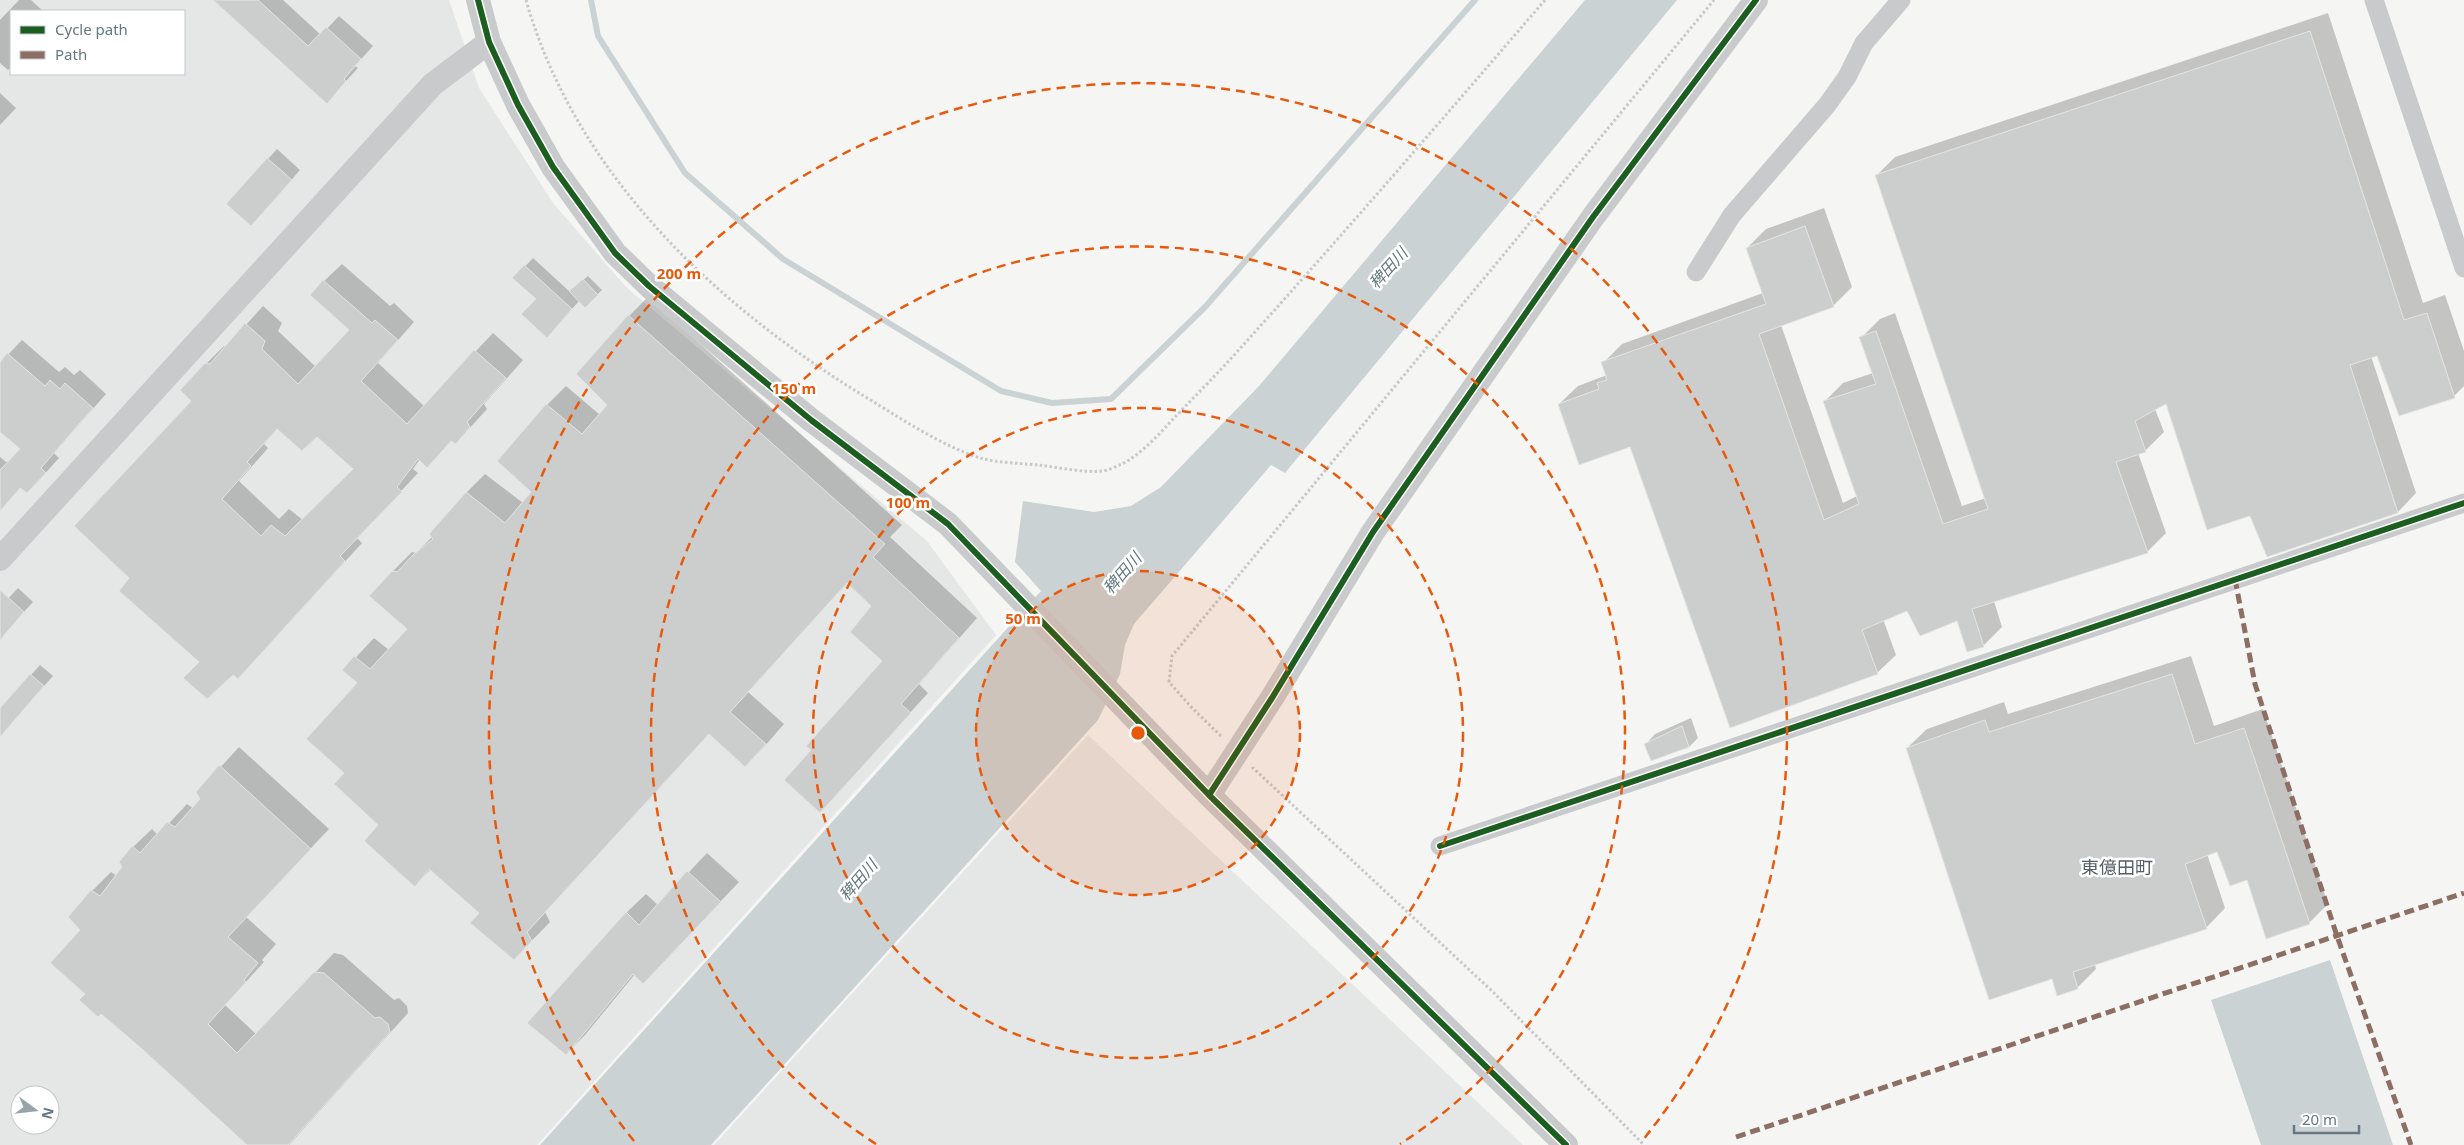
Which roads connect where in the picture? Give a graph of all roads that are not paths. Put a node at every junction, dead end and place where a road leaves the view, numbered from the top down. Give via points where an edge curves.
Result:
1 (478, 0) edge
2 (1756, 0) edge
3 (1900, 0) edge
4 (2374, 0) edge
5 (489, 42) junction
6 (2464, 268) edge
7 (1696, 272) dead end
8 (2464, 503) edge
9 (0, 558) edge
10 (1210, 795) junction
11 (1440, 846) dead end
12 (1566, 1145) edge

1 - 5 street
2 - 10 street via 1593,217 1432,446 1373,532
3 - 7 street via 1864,43 1847,77 1827,104 1732,215
4 - 6 street
5 - 9 street via 433,84
5 - 10 street via 553,167 615,253 649,286 811,420 948,524 1133,719
8 - 11 street
10 - 12 street

